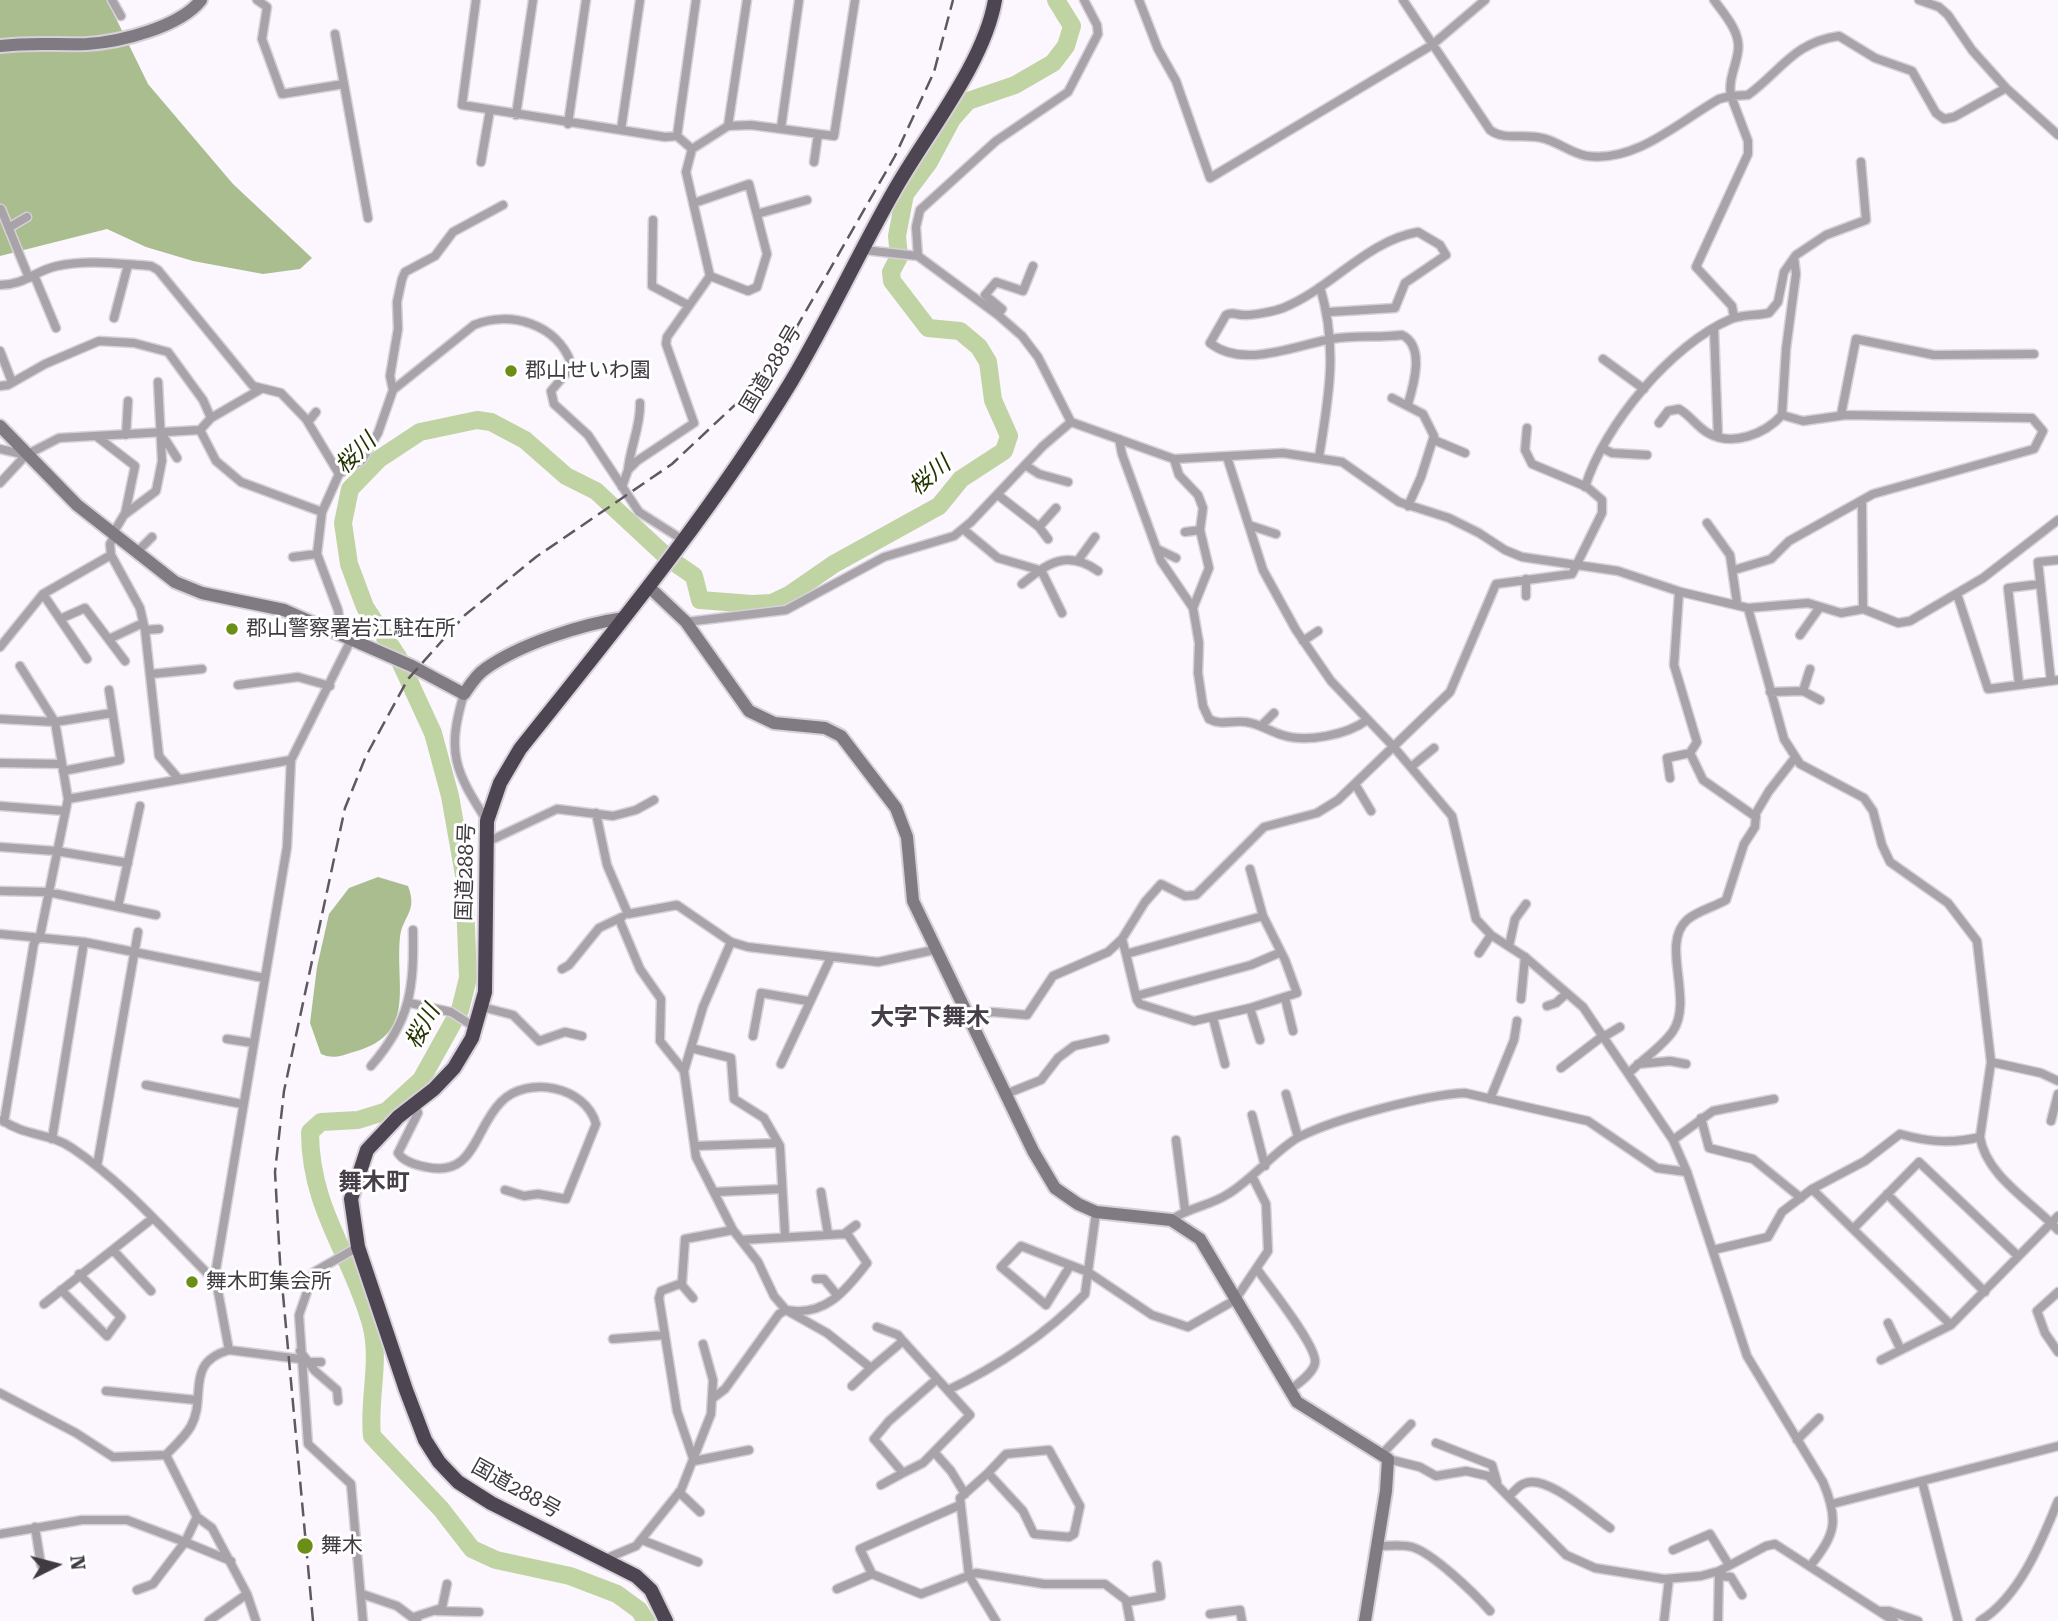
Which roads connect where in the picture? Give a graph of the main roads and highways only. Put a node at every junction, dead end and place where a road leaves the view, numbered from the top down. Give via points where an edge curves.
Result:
1 (995, 0) edge
2 (666, 1621) edge

1 - 2 highway, 国道288号 via 988,33 893,192 790,383 682,541 520,749 500,783 485,843 482,1007 470,1024 454,1068 370,1145 356,1177 351,1208 353,1249 425,1440 439,1462 458,1482 491,1503 644,1583

